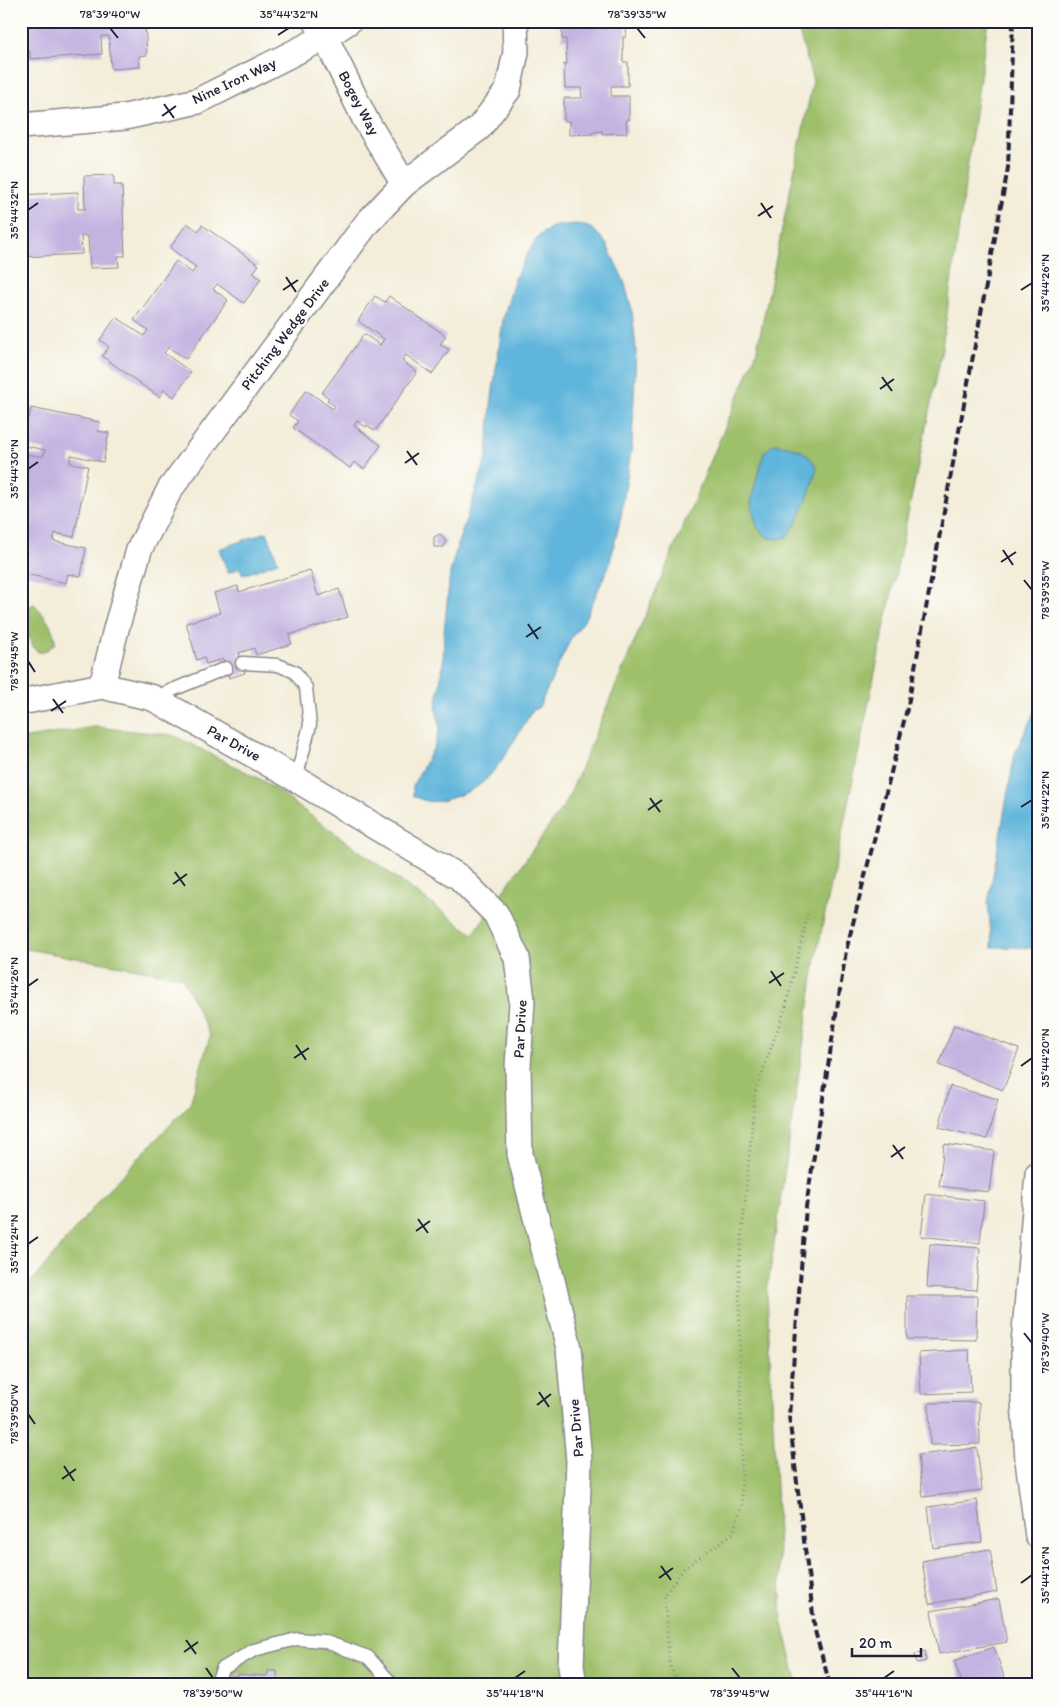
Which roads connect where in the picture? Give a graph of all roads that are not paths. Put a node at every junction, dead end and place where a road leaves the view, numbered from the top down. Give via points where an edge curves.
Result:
1 (348, 21) edge
2 (515, 21) edge
3 (320, 29) edge
4 (21, 126) edge
5 (404, 184) junction
6 (242, 663) dead end
7 (226, 668) dead end
8 (102, 686) junction
9 (153, 698) junction
10 (21, 702) edge
11 (296, 779) junction
12 (1038, 1174) edge
13 (1034, 1249) edge
14 (1031, 1401) edge
15 (1038, 1536) edge
16 (216, 1685) edge
17 (393, 1685) edge
18 (574, 1685) edge

1 - 3 street, Nine Iron Way
2 - 5 street, Pitching Wedge Drive via 516,52 508,90 479,128
3 - 4 street, Nine Iron Way via 198,101 125,117
3 - 5 street, Bogey Way via 365,119
5 - 8 street, Pitching Wedge Drive via 367,223 170,489 139,550
6 - 11 lane via 278,665 295,672 306,688 310,725
7 - 9 lane
8 - 9 street, Par Drive
8 - 10 street, Par Drive
9 - 11 street, Par Drive
11 - 18 street, Par Drive via 459,877 496,914 517,958 522,1001 518,1067 520,1154 569,1348 579,1461 571,1666
12 - 13 street
13 - 14 street via 1024,1344
14 - 15 street via 1028,1460
16 - 17 lane via 222,1669 254,1650 297,1639 323,1641 368,1657

